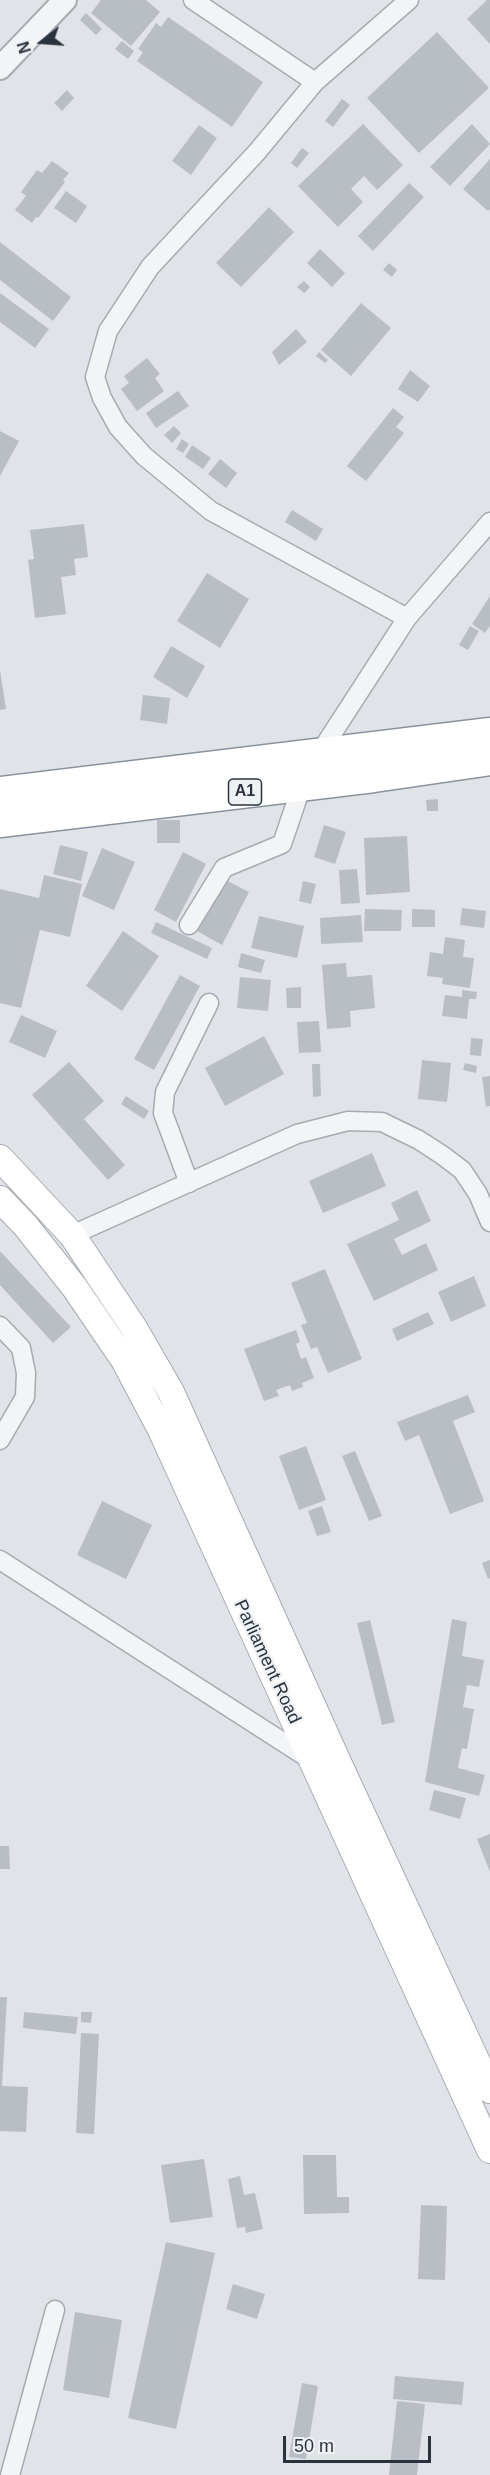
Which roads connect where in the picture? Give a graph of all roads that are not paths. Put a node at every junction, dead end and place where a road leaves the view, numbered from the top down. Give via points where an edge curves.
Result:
1 (65, 0) edge
2 (193, 0) edge
3 (409, 0) edge
4 (0, 68) edge
5 (315, 82) junction
6 (490, 522) edge
7 (407, 618) junction
8 (490, 733) edge
9 (319, 754) junction
10 (490, 760) edge
11 (313, 784) junction
12 (0, 792) edge
13 (0, 822) edge
14 (189, 925) dead end
15 (208, 1003) dead end
16 (0, 1158) edge
17 (189, 1183) junction
18 (0, 1199) edge
19 (490, 1222) edge
20 (72, 1235) junction
21 (0, 1326) edge
22 (0, 1440) edge
23 (0, 1560) edge
24 (312, 1762) junction
25 (338, 1762) junction
26 (490, 2090) edge
27 (490, 2150) edge
28 (55, 2310) dead end
29 (10, 2475) edge

1 - 4 street
2 - 5 street
3 - 5 street
5 - 7 street via 257,152 150,267 108,332 96,377 118,427 144,456 211,511
6 - 7 street
7 - 9 street
8 - 9 highway, A1
9 - 11 street
9 - 12 highway, A1
10 - 11 highway, A1
11 - 13 highway, A1
11 - 14 street via 282,844 224,868
15 - 17 street via 165,1092 163,1113
16 - 20 main road, Parliament Road
17 - 19 street via 297,1134 348,1121 382,1122 419,1140 462,1170
17 - 20 street
18 - 24 main road, Parliament Road via 75,1288 124,1360 161,1430
20 - 25 main road, Parliament Road via 171,1392
21 - 22 street via 21,1348 26,1372 25,1397
23 - 24 street
24 - 25 street
24 - 27 main road, Parliament Road
25 - 26 main road, Parliament Road
28 - 29 street

